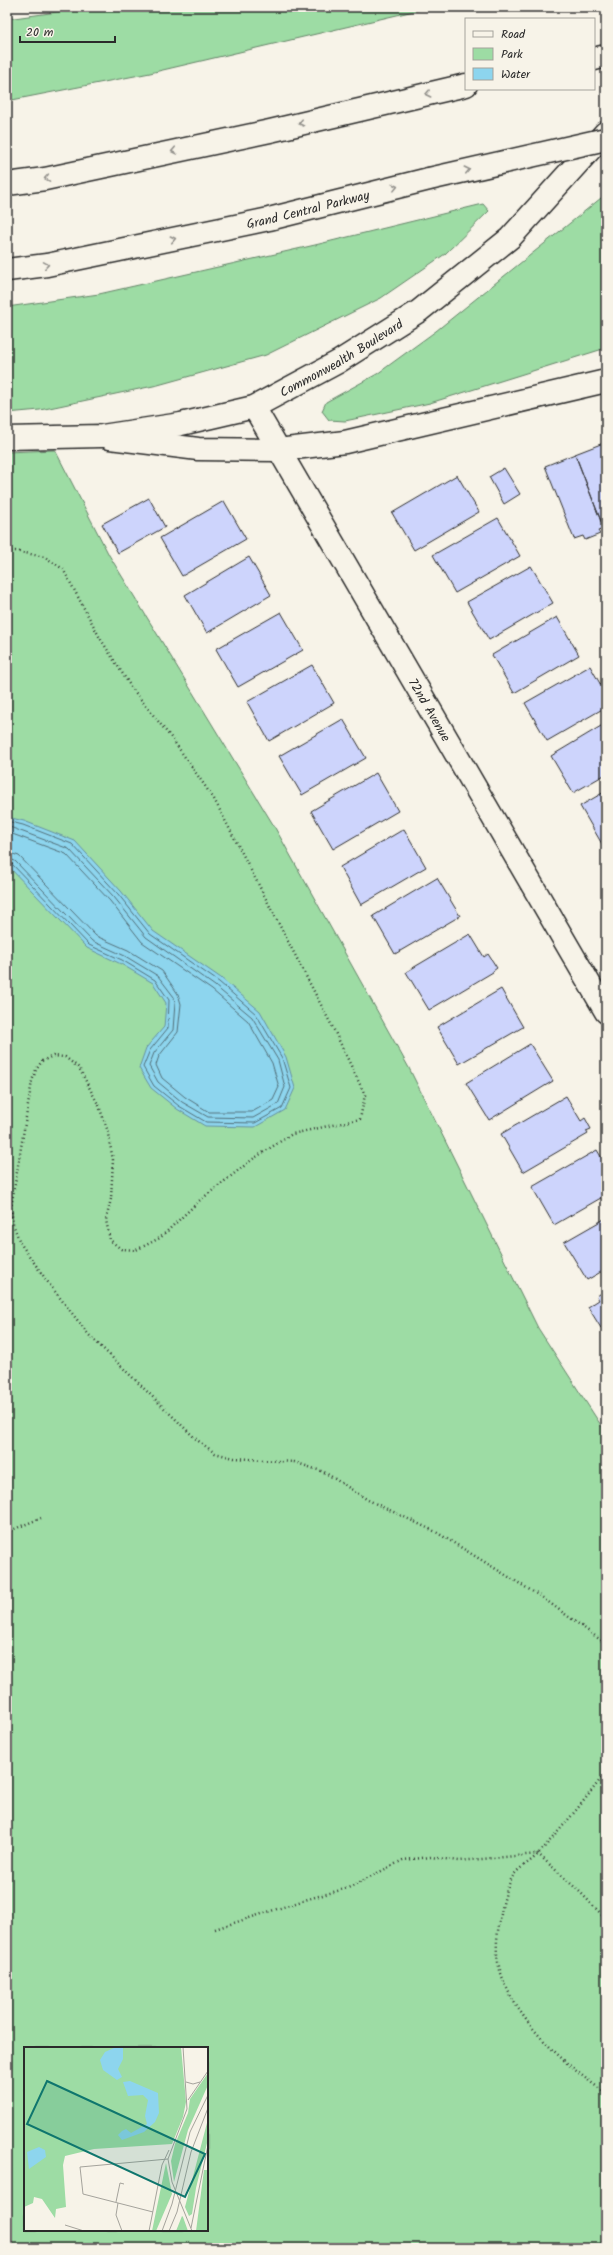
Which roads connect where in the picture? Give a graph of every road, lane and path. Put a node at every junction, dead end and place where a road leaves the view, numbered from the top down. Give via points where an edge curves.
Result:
1 (606, 56) edge
2 (595, 59) edge
3 (465, 85) edge
4 (606, 132) edge
5 (606, 139) edge
6 (7, 184) edge
7 (7, 270) edge
8 (606, 381) edge
9 (254, 407) junction
10 (102, 436) junction
11 (7, 438) edge
12 (278, 450) junction
13 (7, 552) edge
14 (606, 1012) edge
15 (41, 1518) dead end
16 (7, 1532) edge
17 (606, 1644) edge
18 (606, 1772) edge
19 (538, 1854) junction
20 (606, 1919) edge
21 (215, 1929) dead end
22 (606, 2093) edge

1 - 2 main road
3 -> 6 main road via 270,131 45,179
4 - 9 main road, Commonwealth Boulevard via 510,238 420,311 338,362
7 -> 5 main road, Grand Central Parkway, bridge via 47,265 269,219
8 - 12 main road via 359,440
9 - 10 main road, Commonwealth Boulevard via 181,424
9 - 12 main road, 72nd Avenue
10 - 11 main road, Commonwealth Boulevard
10 - 12 main road via 198,450
12 - 14 main road, 72nd Avenue
13 - 17 path via 15,551 45,557 63,569 100,638 131,687 173,740 214,799 365,1095 360,1119 292,1134 253,1159 199,1201 160,1238 136,1250 121,1249 110,1240 106,1220 111,1199 113,1160 107,1128 99,1106 79,1068 65,1057 53,1056 42,1061 36,1070 28,1097 11,1208 13,1224 20,1243 89,1335 197,1440 215,1453 234,1458 294,1462 324,1472 368,1500 436,1532 543,1598
15 - 16 path
18 - 19 path
19 - 20 path
19 - 21 path via 459,1862 431,1857 403,1860 348,1888
19 - 22 path via 513,1876 503,1902 497,1933 498,1962 513,1998 535,2030 553,2051 585,2079

